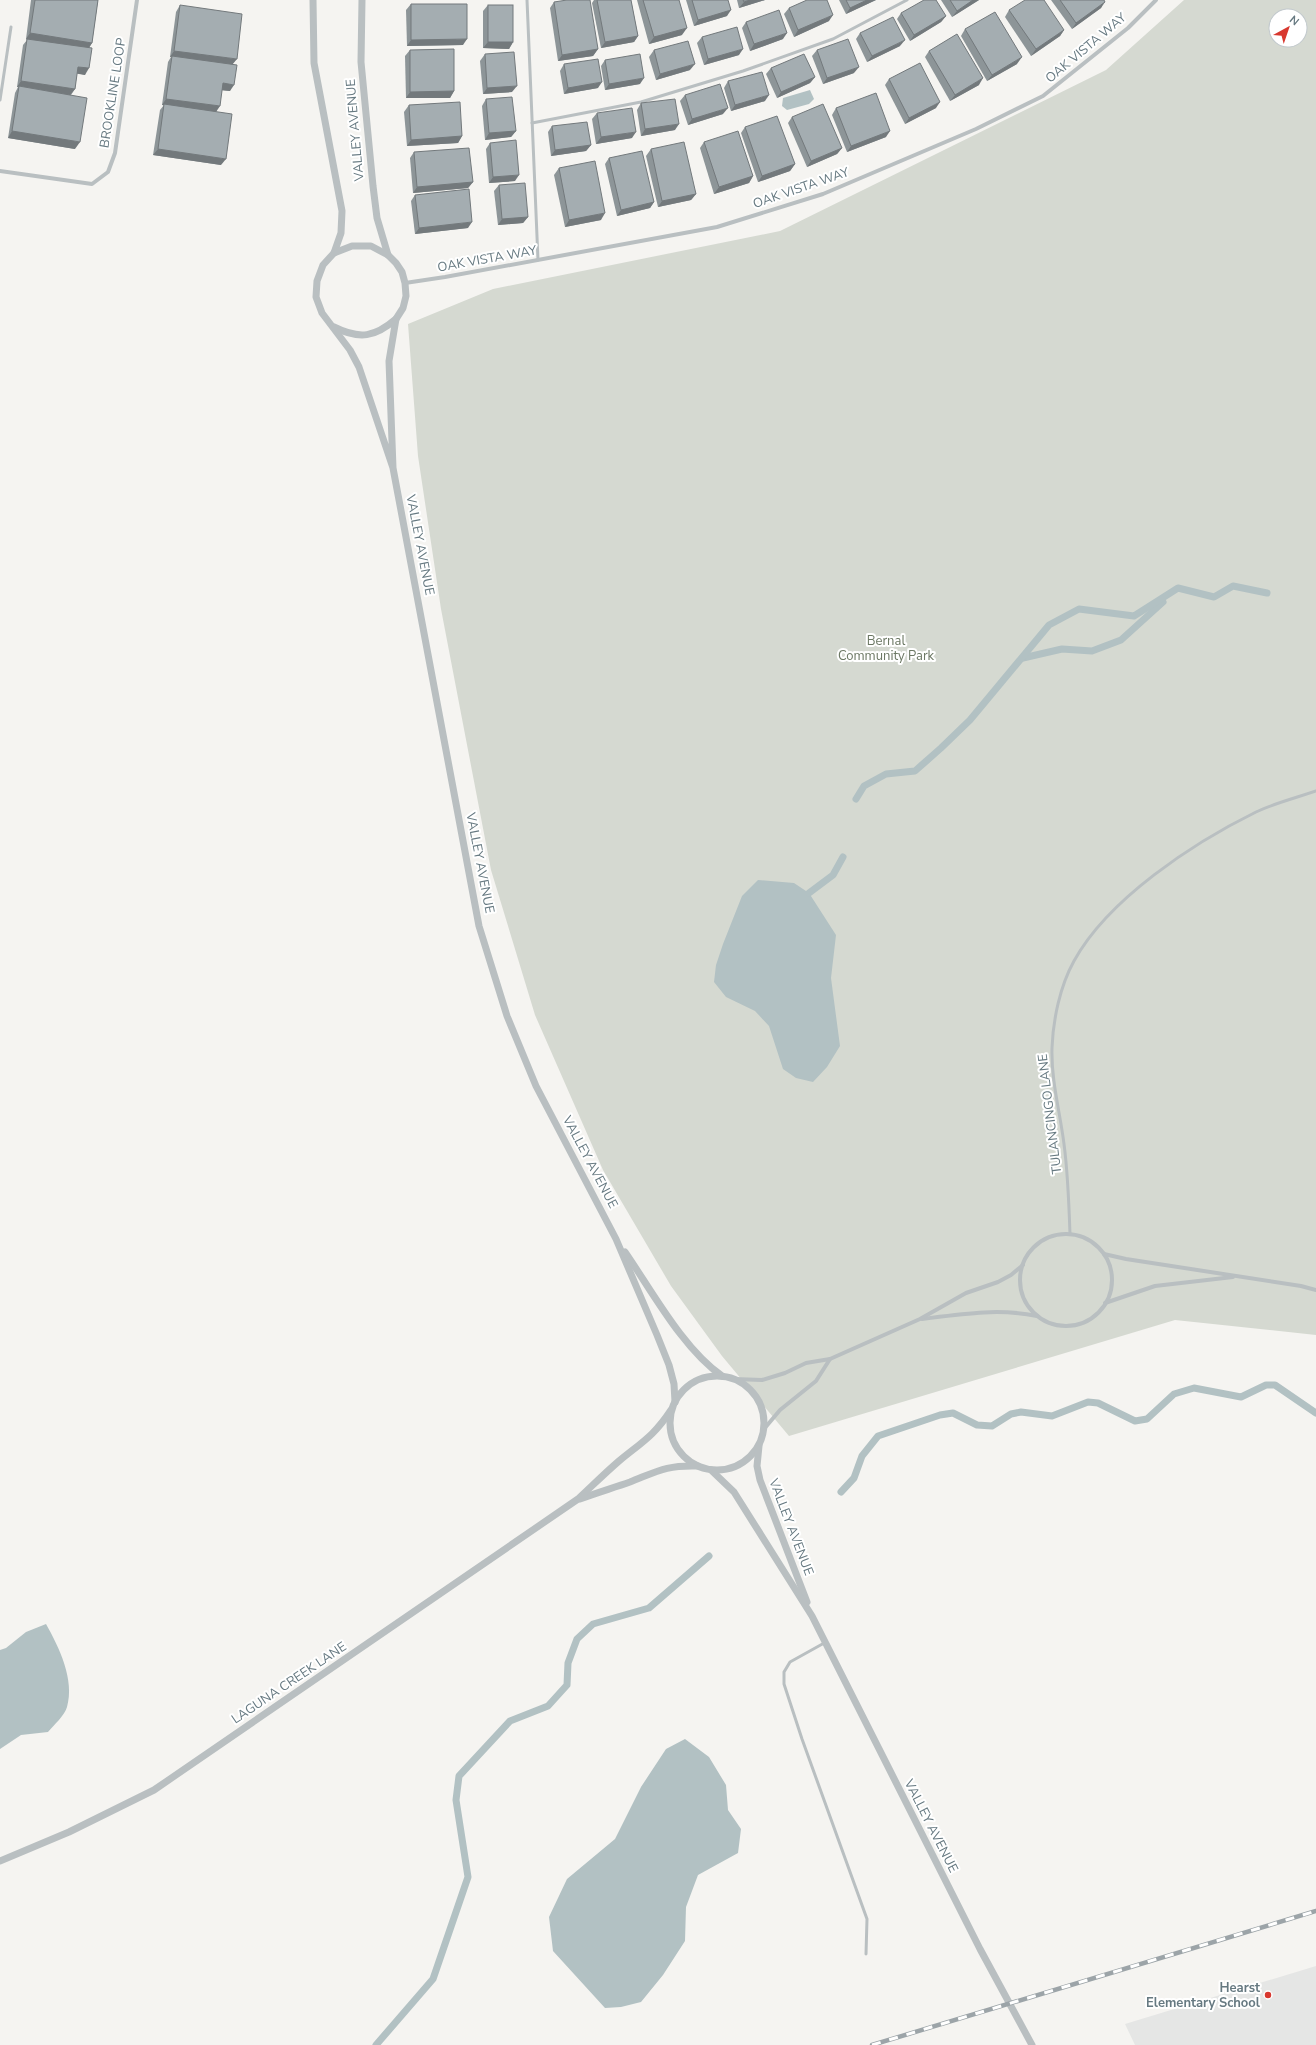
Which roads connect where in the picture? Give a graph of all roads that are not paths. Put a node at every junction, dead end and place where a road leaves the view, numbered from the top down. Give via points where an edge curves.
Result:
1 (137, 0) edge
2 (313, 0) edge
3 (362, 0) edge
4 (527, 0) edge
5 (907, 0) edge
6 (1156, 0) edge
7 (11, 27) dead end
8 (0, 100) edge
9 (532, 124) junction
10 (0, 171) edge
11 (334, 253) junction
12 (388, 255) junction
13 (538, 260) junction
14 (405, 283) junction
15 (396, 319) junction
16 (333, 326) junction
17 (393, 468) junction
18 (1316, 791) edge
19 (1070, 1234) junction
20 (616, 1239) junction
21 (1103, 1254) junction
22 (1023, 1265) junction
23 (1239, 1277) junction
24 (1316, 1290) edge
25 (1105, 1303) junction
26 (1037, 1316) junction
27 (920, 1319) junction
28 (830, 1359) junction
29 (722, 1376) junction
30 (734, 1379) junction
31 (675, 1402) junction
32 (672, 1410) junction
33 (764, 1429) junction
34 (759, 1446) junction
35 (698, 1466) junction
36 (711, 1470) junction
37 (578, 1499) junction
38 (812, 1616) junction
39 (826, 1642) junction
40 (0, 1861) edge
41 (866, 1954) dead end
42 (1032, 2045) edge

1 - 10 street, BROOKLINE LOOP via 115,153 108,172 92,184
2 - 11 street, VALLEY AVENUE via 314,63 342,211 341,233
3 - 12 street, VALLEY AVENUE via 361,62 372,186 377,218
4 - 9 lane
5 - 9 lane via 833,39 743,71 641,102
6 - 13 street, OAK VISTA WAY via 1128,28 1043,96 976,129 823,194 717,227
7 - 8 lane
9 - 13 lane
11 - 12 street, VALLEY AVENUE via 352,246 371,246
11 - 16 street, VALLEY AVENUE via 323,265 316,281 316,297 322,313
12 - 14 street, VALLEY AVENUE via 399,267
13 - 14 street, OAK VISTA WAY
14 - 15 street, VALLEY AVENUE via 404,302
15 - 16 street, VALLEY AVENUE via 383,330 366,335 348,334
15 - 17 street, VALLEY AVENUE via 389,361
16 - 17 street, VALLEY AVENUE via 359,367
17 - 20 street, VALLEY AVENUE via 479,926 507,1016 536,1086
18 - 19 lane, TULANCINGO LANE via 1257,812 1192,849 1118,906 1090,937 1074,962 1055,1018 1052,1047 1052,1068 1069,1191
19 - 21 street via 1083,1237 1098,1247
19 - 22 street via 1060,1234 1042,1241 1030,1251
20 - 29 street, VALLEY AVENUE via 692,1350 706,1365
20 - 31 street, VALLEY AVENUE via 669,1365
21 - 23 street
21 - 25 street via 1108,1259 1112,1275 1112,1287
22 - 26 street via 1020,1276 1021,1290
22 - 27 street via 998,1282 966,1293
23 - 24 street
23 - 25 street via 1155,1286
25 - 26 street via 1101,1311 1076,1325 1064,1326
26 - 27 street via 1018,1312 997,1312
27 - 28 street
28 - 30 street via 806,1363 762,1380
28 - 33 street via 816,1381 780,1410
29 - 30 street
29 - 31 street via 708,1376 694,1381 683,1390
30 - 33 street via 748,1387 758,1399
31 - 32 street
32 - 35 street via 671,1432 680,1452
32 - 37 street, LAGUNA CREEK LANE via 649,1438 619,1461
33 - 34 street
34 - 36 street via 747,1460 736,1466
34 - 38 street, VALLEY AVENUE via 757,1466 760,1480
35 - 36 street
35 - 37 street, LAGUNA CREEK LANE via 678,1465 655,1470 630,1482
36 - 38 street, VALLEY AVENUE via 734,1492
37 - 40 street, LAGUNA CREEK LANE via 154,1790 69,1832
38 - 39 street, VALLEY AVENUE
39 - 41 lane via 790,1662 784,1672 784,1684 867,1919
39 - 42 street, VALLEY AVENUE via 980,1949

